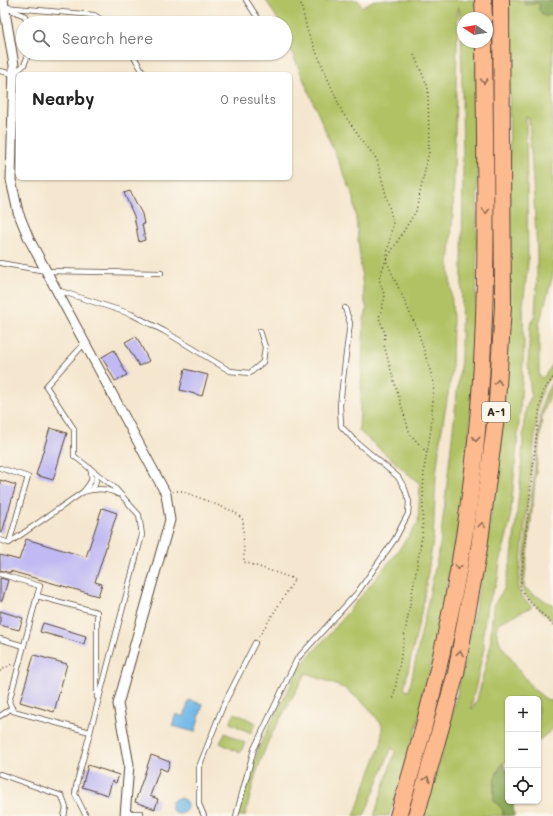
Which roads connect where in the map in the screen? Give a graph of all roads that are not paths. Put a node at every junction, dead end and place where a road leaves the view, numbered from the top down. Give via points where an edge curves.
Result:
1 (246, 0) edge
2 (483, 0) edge
3 (501, 0) edge
4 (3, 3) edge
5 (484, 12) edge
6 (25, 16) edge
7 (96, 16) edge
8 (256, 16) edge
9 (484, 48) edge
10 (26, 60) edge
11 (136, 60) edge
12 (0, 70) edge
13 (16, 72) edge
14 (143, 72) edge
15 (14, 74) junction
16 (0, 263) edge
17 (46, 271) junction
18 (161, 273) dead end
19 (57, 290) junction
20 (345, 308) dead end
21 (260, 331) dead end
22 (85, 343) junction
23 (0, 468) edge
24 (90, 468) junction
25 (97, 474) junction
26 (91, 490) junction
27 (83, 492) junction
28 (121, 496) junction
29 (0, 540) edge
30 (9, 543) junction
31 (0, 574) edge
32 (37, 596) junction
33 (0, 639) edge
34 (255, 643) road end
35 (24, 646) junction
36 (98, 703) junction
37 (12, 708) junction
38 (0, 716) edge
39 (90, 732) junction
40 (0, 774) edge
41 (125, 814) edge
42 (64, 816) edge
43 (86, 816) edge
44 (141, 816) edge
45 (204, 816) edge
46 (236, 816) edge
47 (398, 816) edge
48 (416, 816) edge

1 - 8 lane
2 - 5 highway
48 -> 3 highway, A-1 via 456,673 479,548 496,417 503,307
4 - 6 lane
4 - 7 lane
4 - 15 street
9 -> 47 highway, A-1 via 484,302 478,419 472,477 438,670
10 - 13 lane
11 - 14 lane
12 - 15 lane
15 - 17 street via 11,180 18,212
16 - 17 lane
17 - 18 lane
17 - 19 street
19 - 21 lane via 131,314 230,371 250,373 263,362 265,347
19 - 22 street
20 - 46 lane via 350,323 340,405 341,426 398,477 409,502 408,514 395,539 357,593 297,659 254,749
22 - 24 lane via 46,386 74,429 74,456
22 - 41 street via 164,491 170,520 118,704 129,765
23 - 30 lane via 28,477
24 - 25 lane
24 - 27 lane via 91,482
25 - 26 lane
25 - 28 lane
26 - 27 lane
26 - 28 lane via 107,490
27 - 30 lane
28 - 36 lane via 140,515 142,535
29 - 30 lane
31 - 32 lane via 40,586
32 - 35 lane
32 - 36 lane via 97,612
33 - 35 lane
34 - 45 lane via 223,706 199,767 199,804
35 - 37 lane via 9,702
36 - 39 lane
37 - 38 lane
37 - 39 lane via 13,711
39 - 43 lane via 75,794
40 - 42 lane via 62,796 66,808
41 - 44 lane via 141,813

